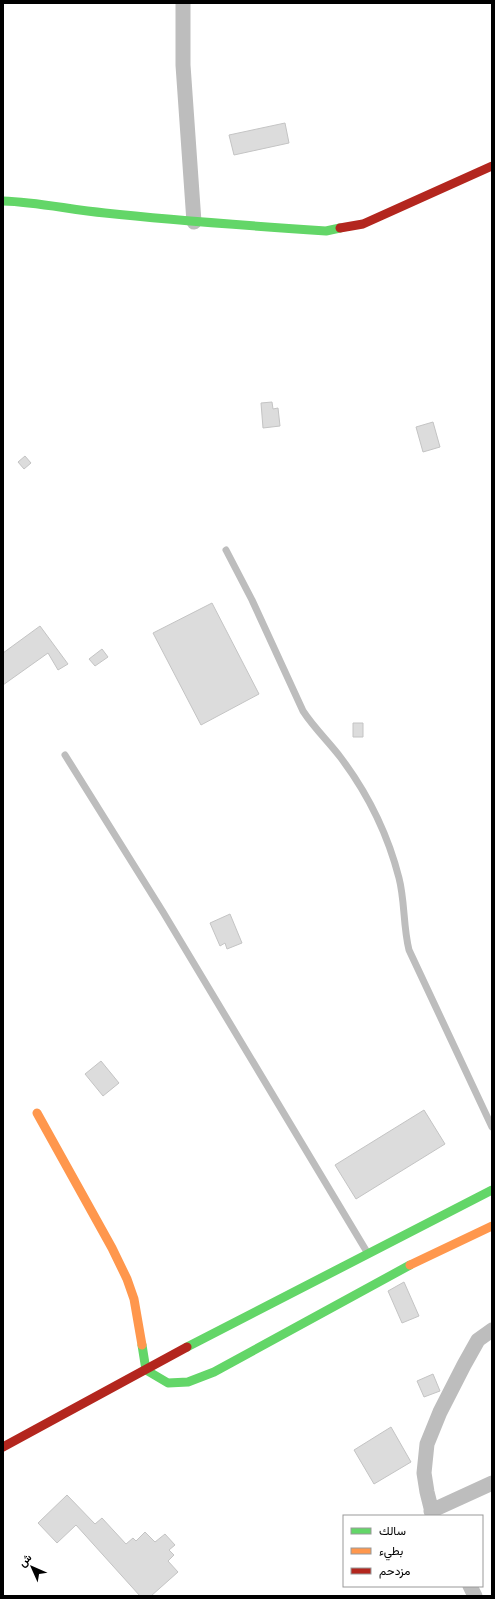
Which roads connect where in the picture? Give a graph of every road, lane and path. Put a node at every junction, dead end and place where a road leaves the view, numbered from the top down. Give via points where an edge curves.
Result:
1 (183, 3) edge
2 (492, 166) edge
3 (3, 201) edge
4 (194, 222) junction
5 (226, 550) dead end
6 (65, 755) dead end
7 (37, 1113) dead end
8 (492, 1127) edge
9 (492, 1190) edge
10 (492, 1226) edge
11 (368, 1254) junction
12 (492, 1330) edge
13 (146, 1370) junction
14 (19, 1438) junction
15 (3, 1443) edge
16 (3, 1447) edge
17 (3, 1458) edge
18 (492, 1483) edge
19 (432, 1514) edge
20 (470, 1587) edge
21 (475, 1596) edge

1 - 4 street via 183,65
2 - 4 street via 363,224 326,231
3 - 4 street
5 - 8 lane via 303,711 368,797 399,879 409,950
6 - 11 lane via 163,912
7 - 13 street via 127,1279 134,1299
9 - 11 street
10 - 13 street via 425,1257 214,1372 188,1382 168,1383
11 - 13 street via 241,1318
12 - 19 street via 478,1340 440,1412 427,1444 424,1473
13 - 14 street
14 - 15 street
14 - 16 street
14 - 17 street
18 - 19 street
20 - 21 street

